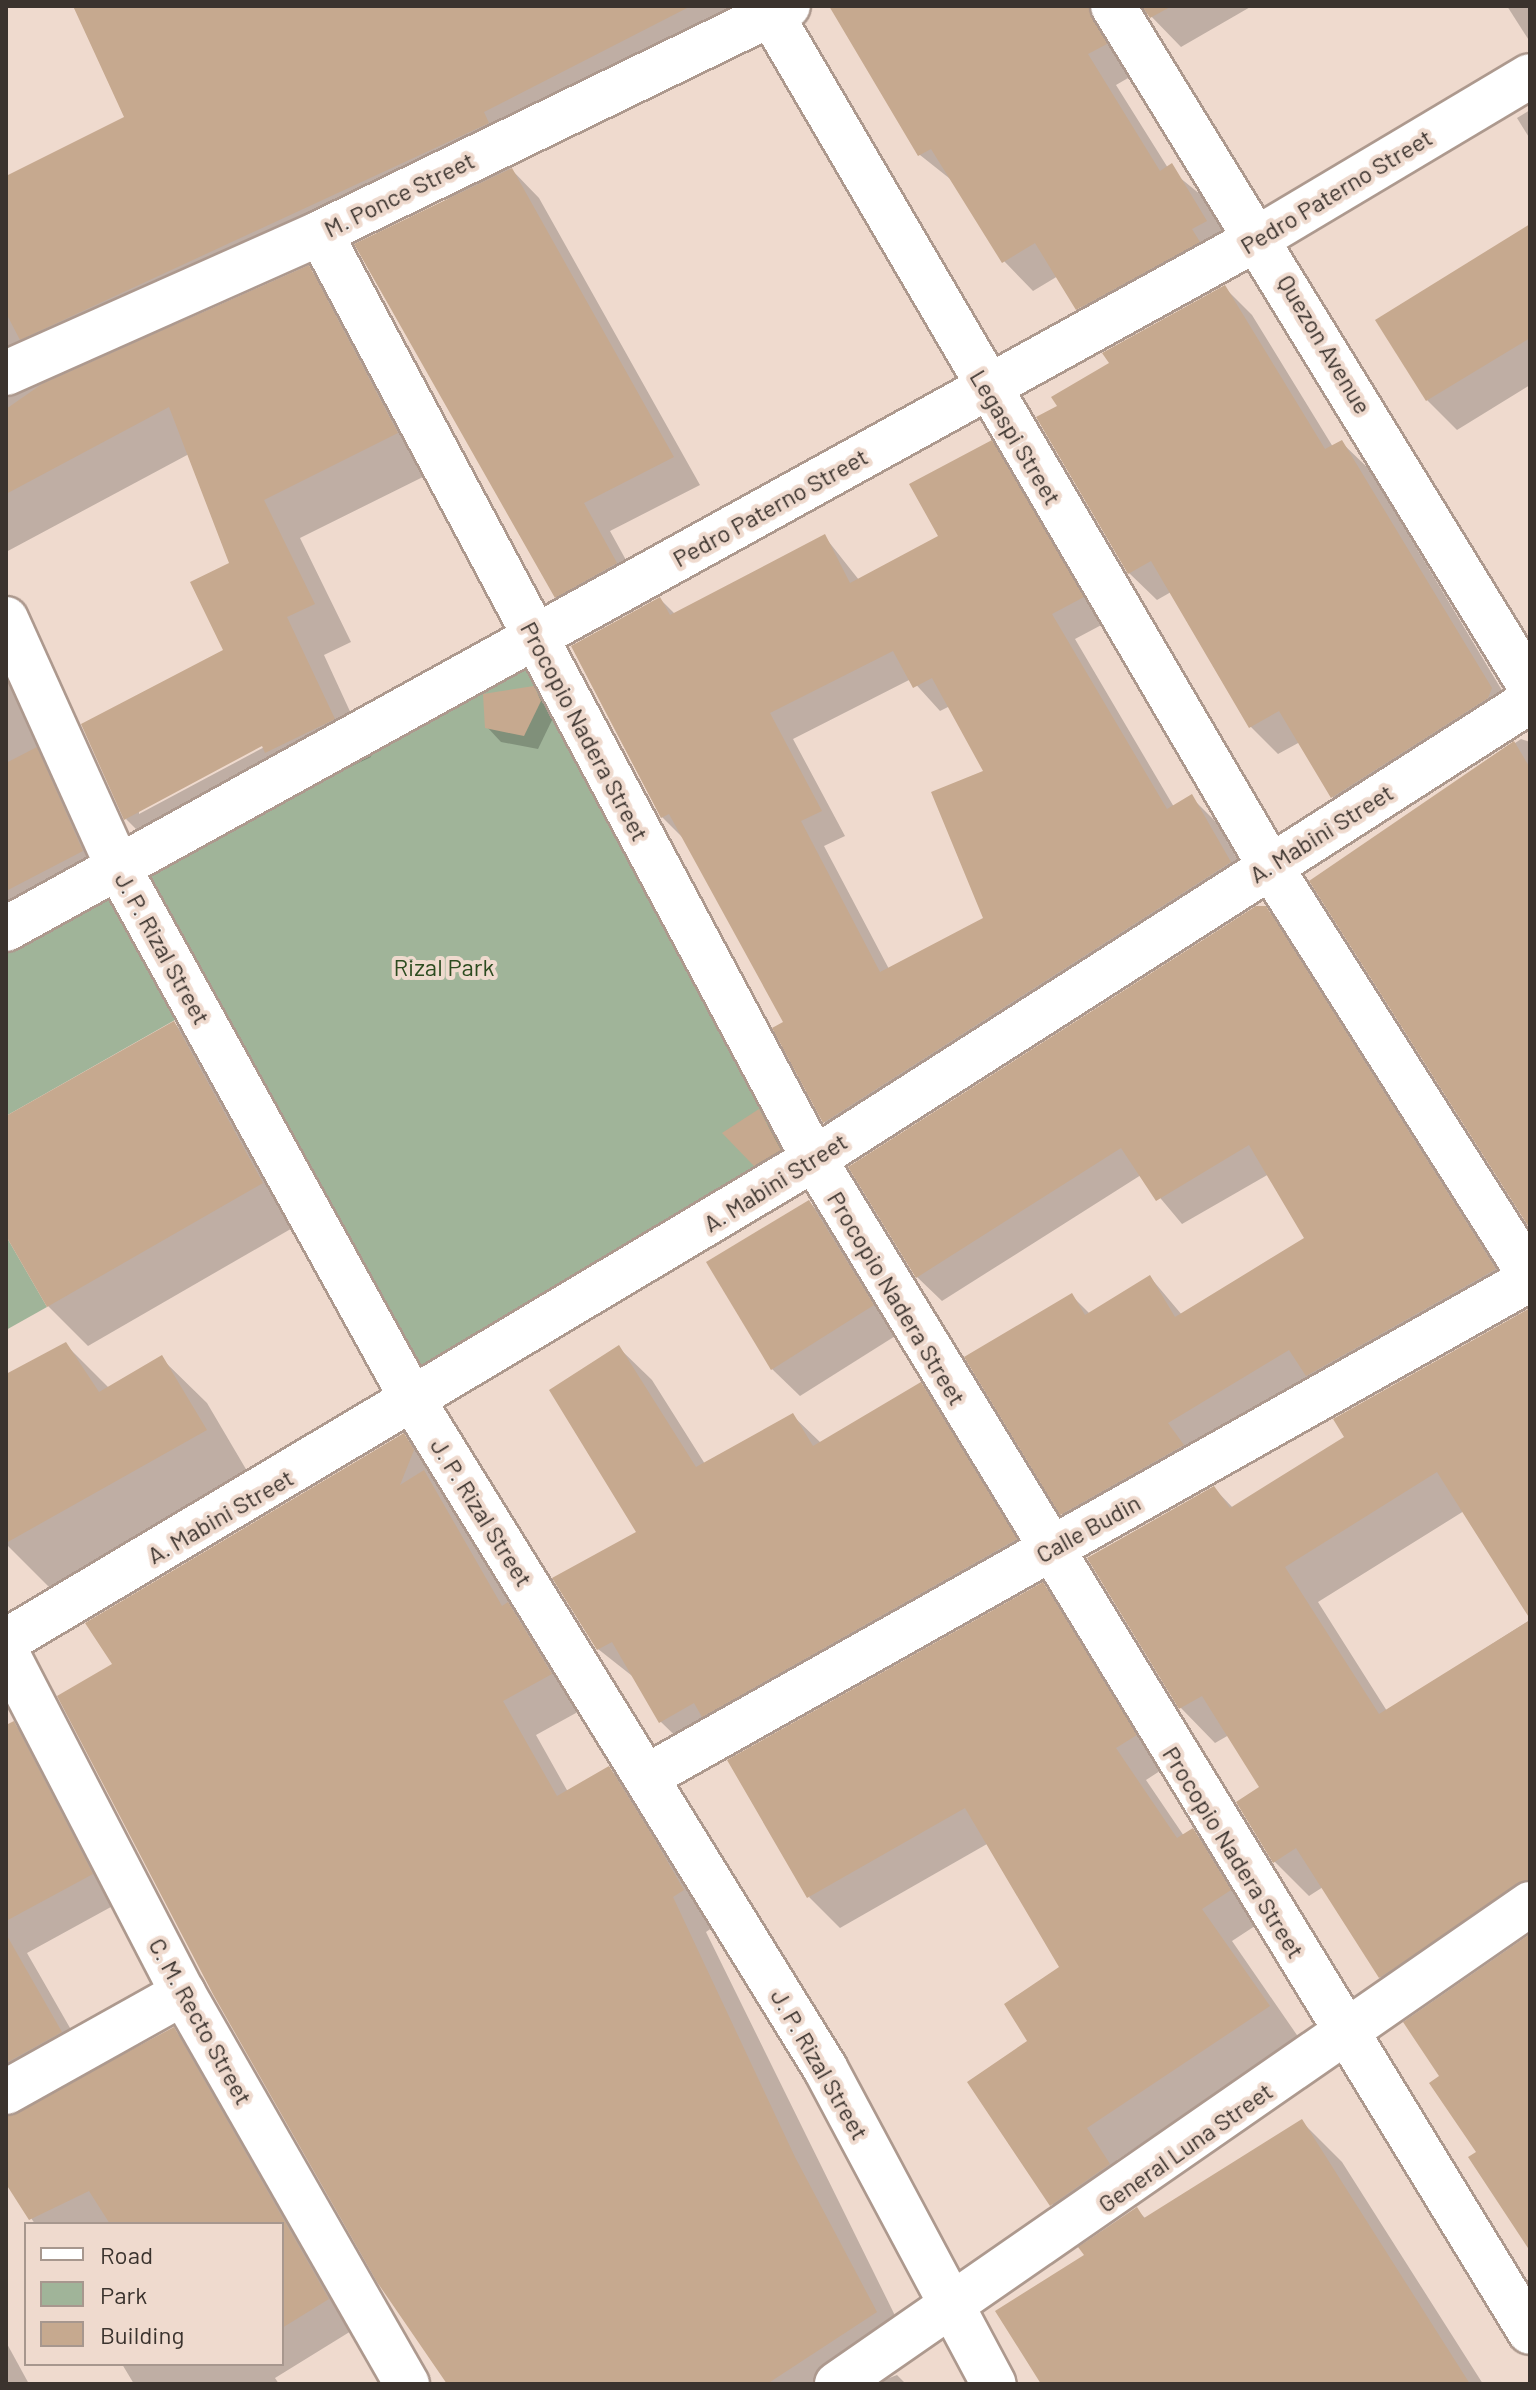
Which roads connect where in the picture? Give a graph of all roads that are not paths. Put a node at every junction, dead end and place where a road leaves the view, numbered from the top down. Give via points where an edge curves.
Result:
1 (1113, 6) edge
2 (775, 9) edge
3 (1530, 76) edge
4 (320, 233) junction
5 (1260, 237) junction
6 (6, 373) edge
7 (987, 387) junction
8 (6, 619) edge
9 (535, 637) junction
10 (1530, 686) edge
11 (1530, 701) edge
12 (1270, 866) junction
13 (118, 867) junction
14 (6, 929) edge
15 (814, 1159) junction
16 (1530, 1278) edge
17 (414, 1402) junction
18 (1048, 1551) junction
19 (6, 1641) edge
20 (6, 1652) edge
21 (646, 1777) junction
22 (1530, 1904) edge
23 (183, 1993) junction
24 (1346, 2036) junction
25 (6, 2092) edge
26 (953, 2306) junction
27 (1530, 2332) edge
28 (407, 2384) edge
29 (837, 2384) edge
30 (994, 2384) edge

1 - 5 street, Quezon Avenue
2 - 4 street, M. Ponce Street
2 - 7 street, Legaspi Street
3 - 5 street, Pedro Paterno Street
4 - 6 street, M. Ponce Street
4 - 9 street, Procopio Nadera Street
5 - 7 street, Pedro Paterno Street
5 - 10 street, Quezon Avenue
7 - 9 street, Pedro Paterno Street
7 - 12 street, Legaspi Street
8 - 13 street, J. P. Rizal Street
9 - 13 street, Pedro Paterno Street
9 - 15 street, Procopio Nadera Street
11 - 12 street, A. Mabini Street
12 - 15 street, A. Mabini Street
12 - 16 street, Legaspi Street
13 - 14 street, Pedro Paterno Street
13 - 17 street, J. P. Rizal Street
15 - 17 street, A. Mabini Street
15 - 18 street, Procopio Nadera Street
16 - 18 street, Calle Budin
17 - 19 street, A. Mabini Street
17 - 21 street, J. P. Rizal Street
18 - 21 street, Calle Budin
18 - 24 street, Procopio Nadera Street
20 - 23 street, C. M. Recto Street
21 - 26 street, J. P. Rizal Street via 825,2068
22 - 24 street, General Luna Street
23 - 25 street
23 - 28 street, C. M. Recto Street
24 - 26 street, General Luna Street
24 - 27 street, Procopio Nadera Street
26 - 29 street, General Luna Street
26 - 30 street, J. P. Rizal Street

